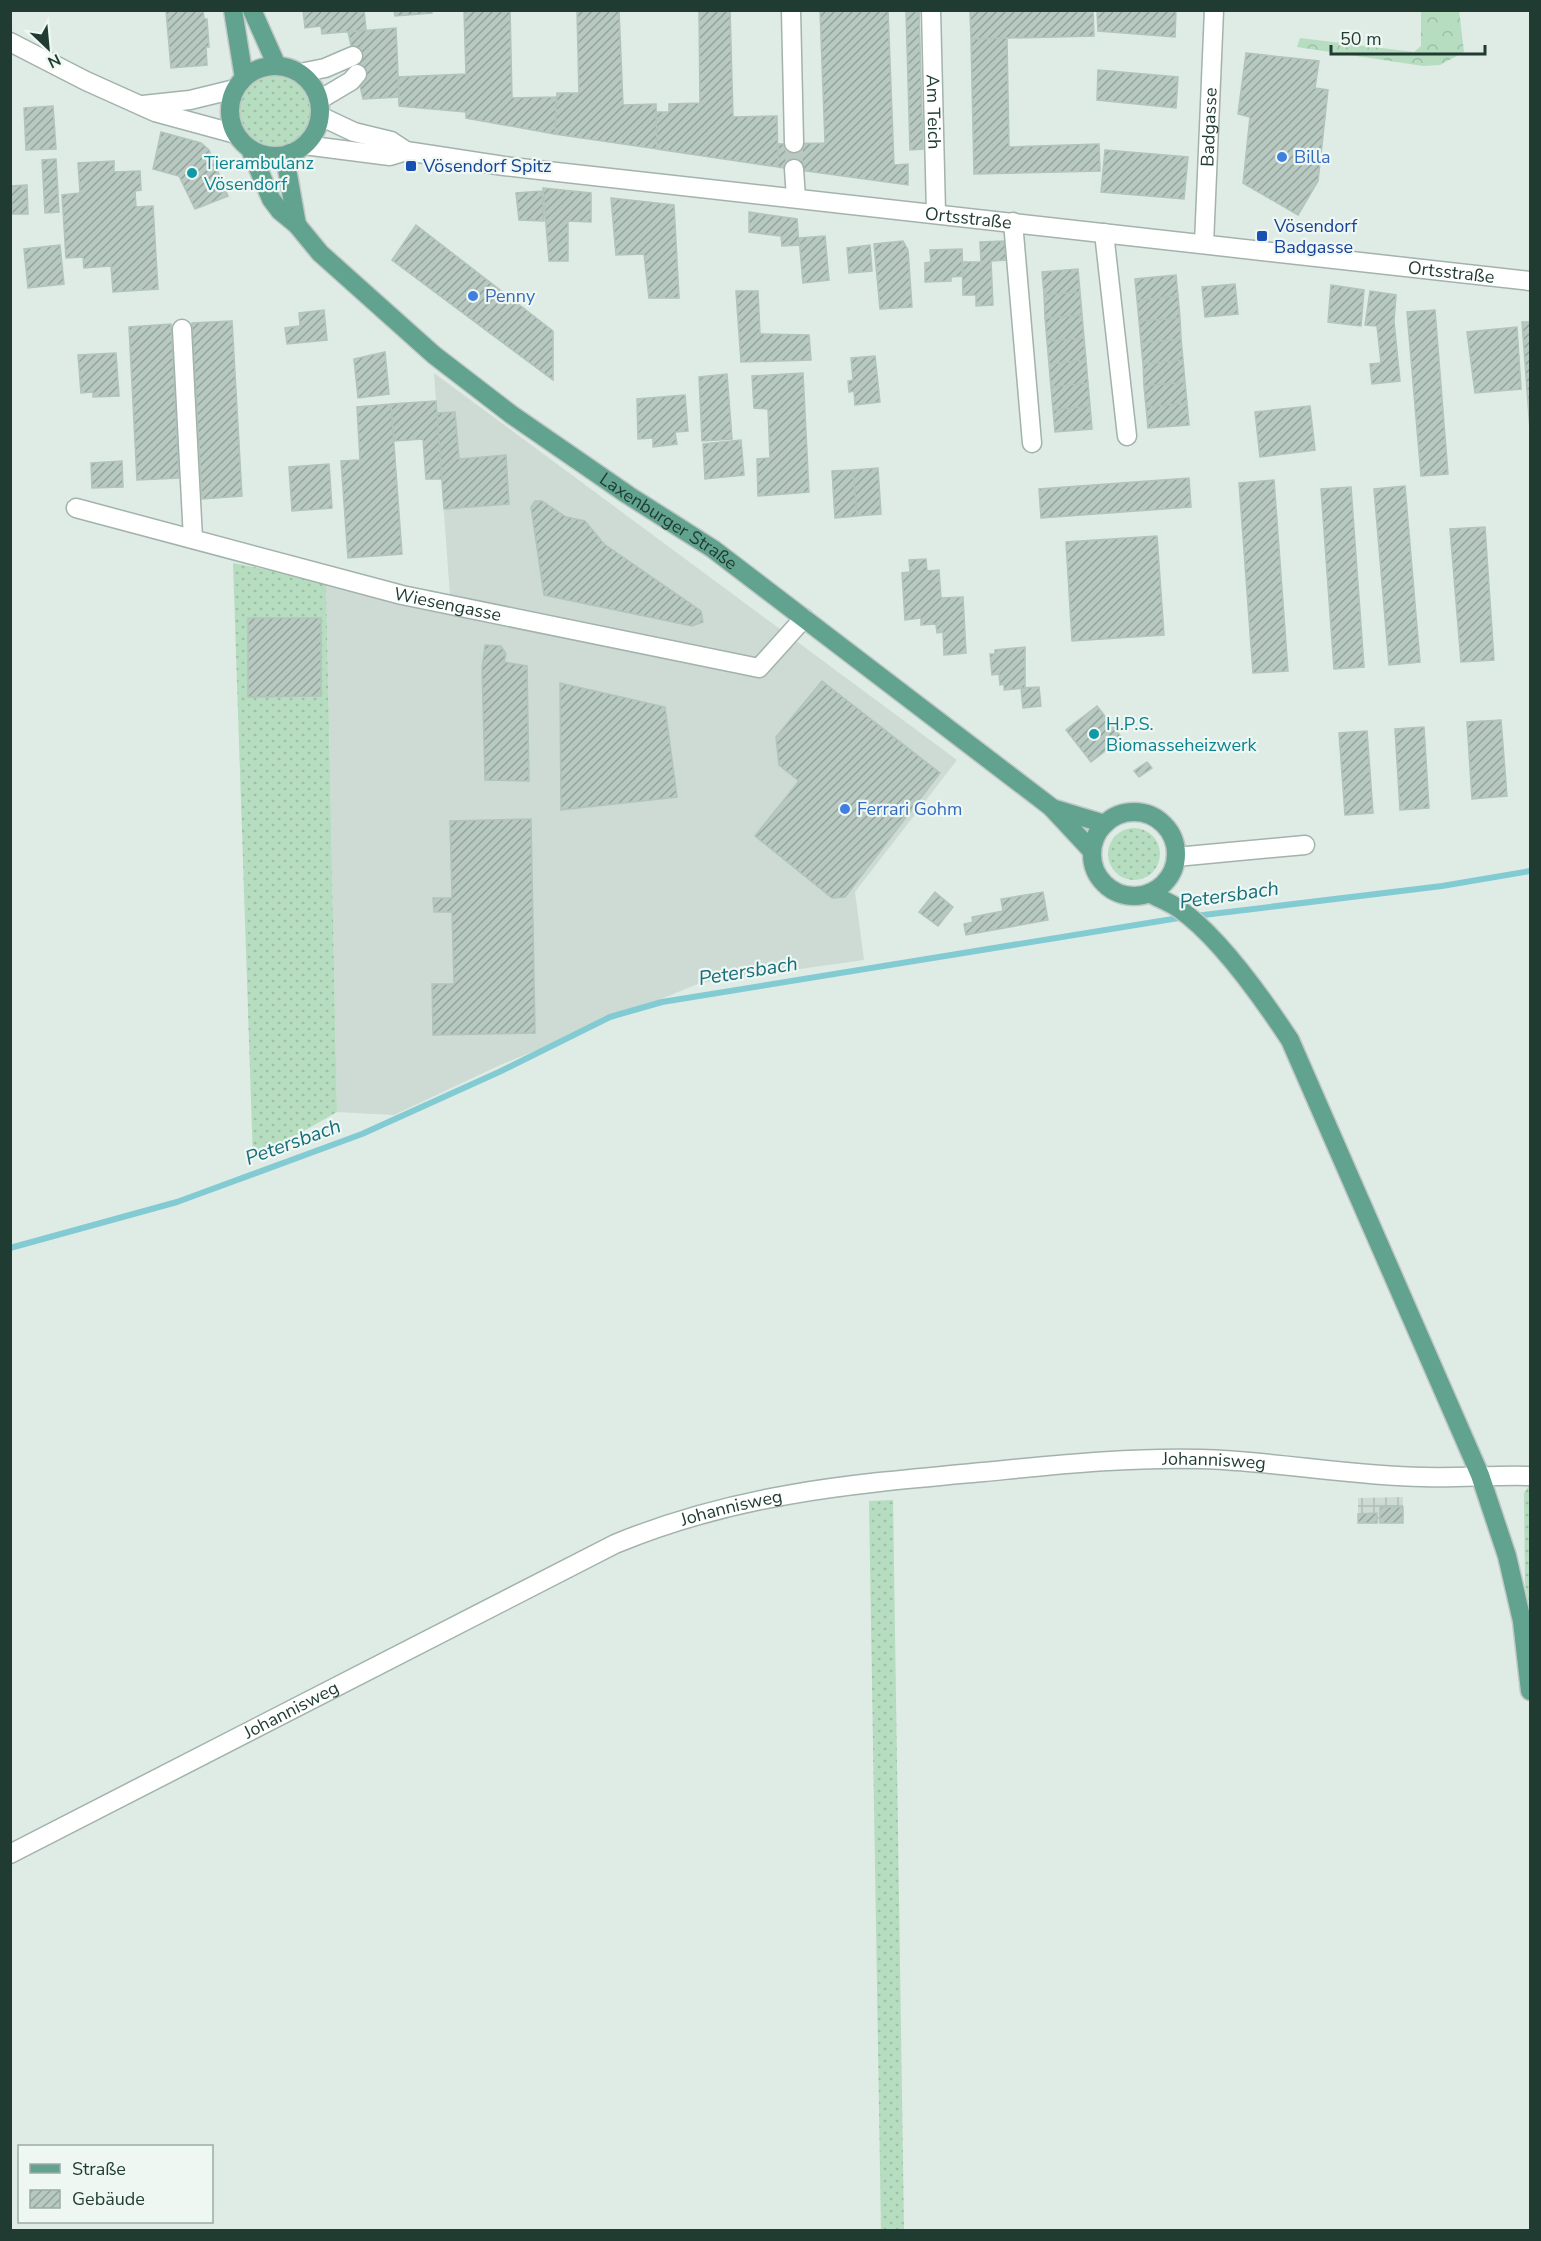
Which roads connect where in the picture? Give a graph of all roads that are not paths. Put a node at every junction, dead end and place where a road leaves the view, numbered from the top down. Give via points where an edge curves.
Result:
1 (233, 10) edge
2 (252, 10) edge
3 (791, 10) edge
4 (931, 10) edge
5 (1214, 10) edge
6 (10, 42) edge
7 (276, 66) junction
8 (300, 73) junction
9 (239, 84) junction
10 (143, 105) junction
11 (319, 108) junction
12 (236, 134) junction
13 (794, 143) tunnel mouth
14 (250, 149) junction
15 (297, 149) junction
16 (406, 151) junction
17 (795, 170) tunnel mouth
18 (796, 198) junction
19 (936, 213) junction
20 (1012, 222) junction
21 (297, 225) junction
22 (1104, 232) junction
23 (1204, 244) junction
24 (1530, 281) edge
25 (182, 329) dead end
26 (1127, 436) dead end
27 (1032, 443) dead end
28 (76, 508) dead end
29 (193, 539) junction
30 (804, 618) junction
31 (1051, 807) junction
32 (1105, 824) junction
33 (1305, 844) dead end
34 (1092, 851) junction
35 (1176, 857) junction
36 (1170, 877) junction
37 (1149, 893) junction
38 (1179, 909) junction
39 (1480, 1475) junction
40 (1530, 1476) edge
41 (1530, 1691) edge
42 (10, 1854) edge

1 - 9 main road
2 - 7 main road
3 - 13 street
4 - 19 street, Am Teich
5 - 23 street, Badgasse
6 - 10 street
7 - 8 main road
7 - 9 main road via 259,68
8 - 11 main road via 312,85
8 - 11 street via 355,65 351,81
9 - 10 street via 190,100
9 - 12 main road via 230,111
10 - 12 street via 155,112
11 - 15 main road via 315,132
11 - 16 street, Ortsstraße via 354,132 391,141
12 - 14 main road
14 - 15 main road via 265,155
14 - 21 main road, Laxenburger Straße via 271,199
15 - 16 street, Ortsstraße via 390,156
15 - 21 main road, Laxenburger Straße via 287,169
16 - 18 street, Ortsstraße via 504,166
17 - 18 street
18 - 19 street, Ortsstraße
19 - 20 street, Ortsstraße
20 - 22 street, Ortsstraße
20 - 27 street
21 - 30 main road, Laxenburger Straße via 320,253 434,355 522,422 713,549
22 - 23 street, Ortsstraße
22 - 26 street
23 - 24 street, Ortsstraße
25 - 29 street
28 - 29 street, Wiesengasse
29 - 30 street, Wiesengasse via 402,595 759,668
30 - 31 main road, Laxenburger Straße
31 - 32 main road, Laxenburger Straße
31 - 34 main road, Laxenburger Straße
32 - 34 main road
32 - 35 main road via 1131,812 1154,816 1173,837
33 - 35 street
34 - 37 main road, Laxenburger Straße via 1098,875 1109,888 1124,895
35 - 36 main road
36 - 37 main road
36 - 38 main road
37 - 38 main road, Laxenburger Straße
38 - 39 main road, Laxenburger Straße via 1249,983 1290,1040
39 - 40 street, Johannisweg
39 - 41 main road, Laxenburger Straße via 1507,1556 1522,1621
39 - 42 street, Johannisweg via 1423,1477 1146,1458 855,1484 791,1492 707,1512 615,1544

